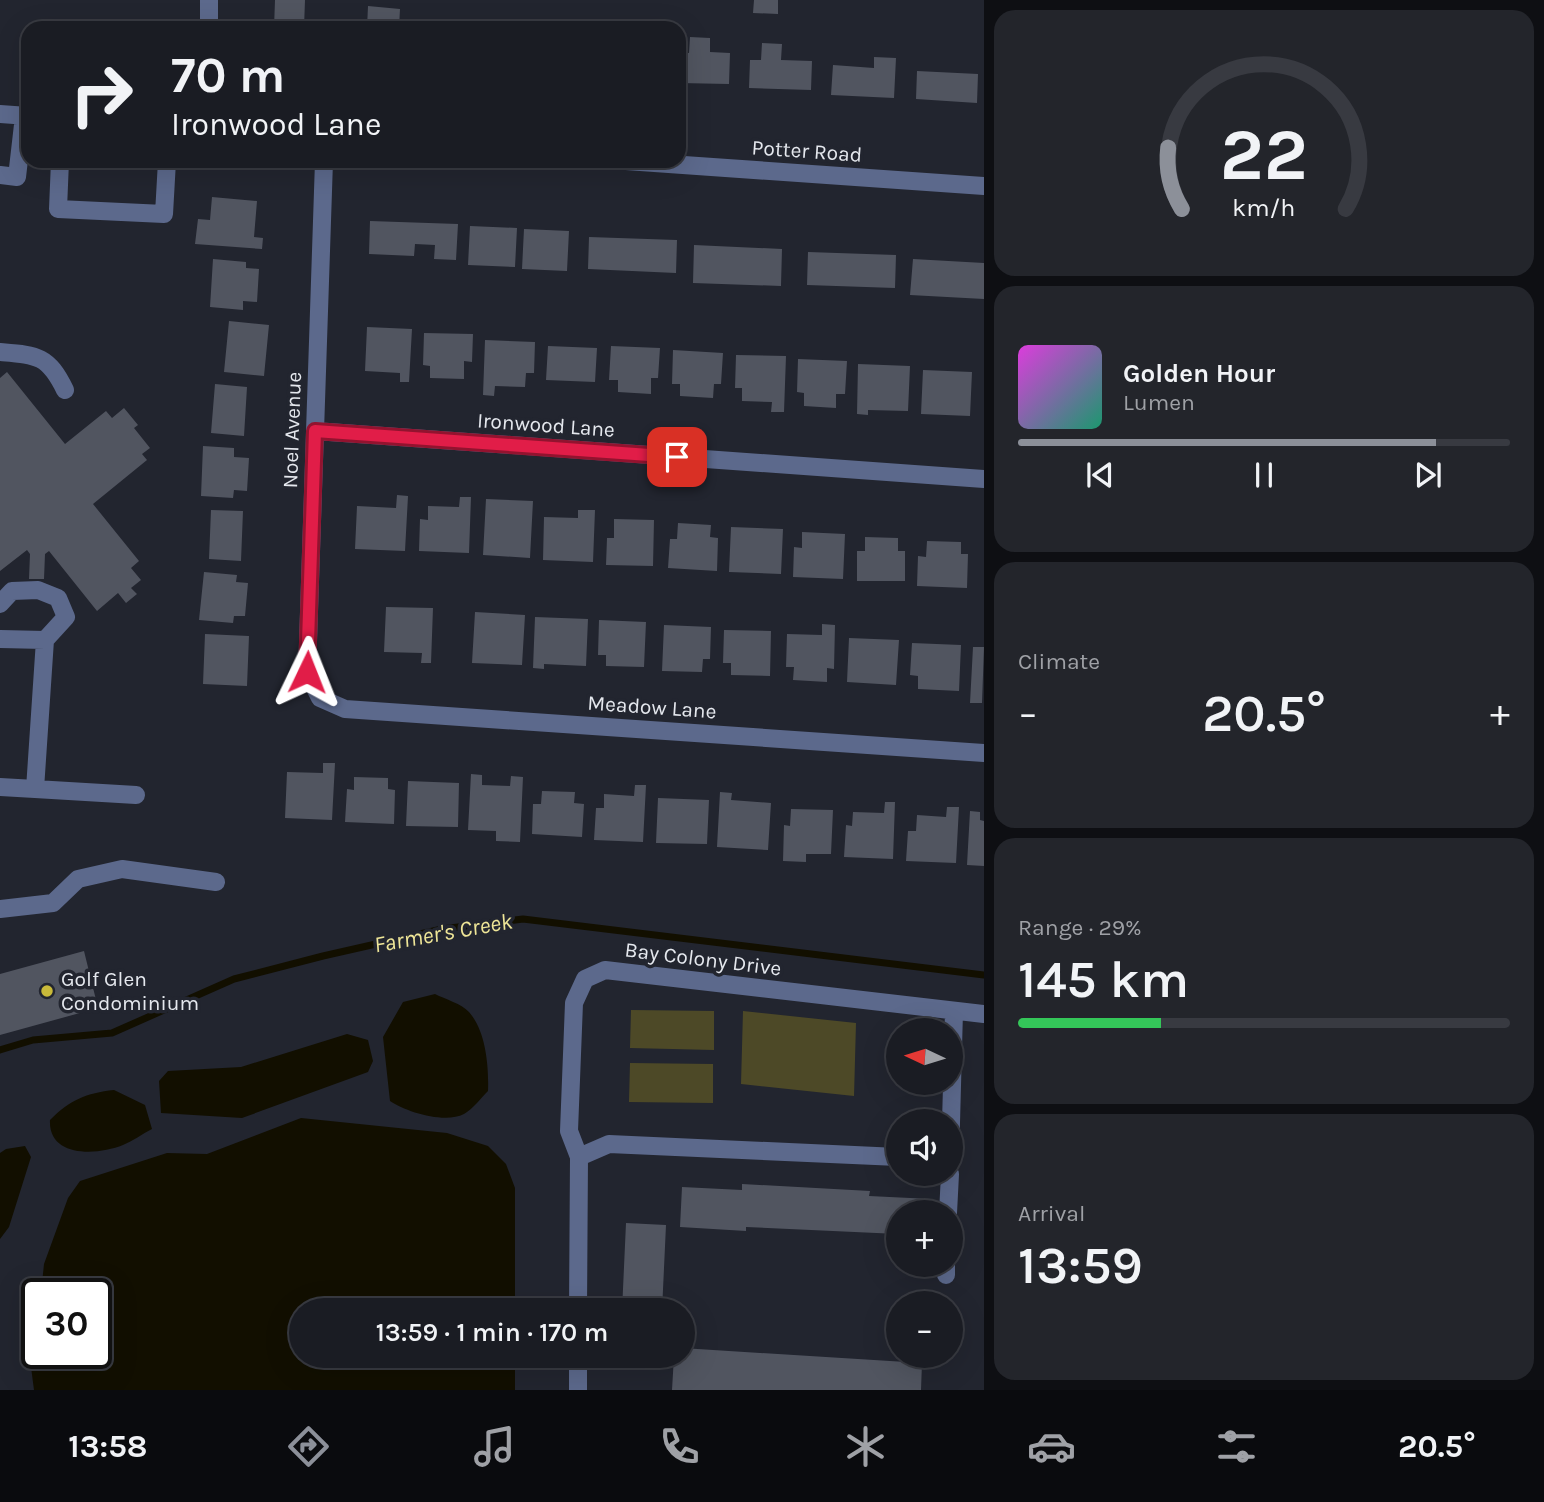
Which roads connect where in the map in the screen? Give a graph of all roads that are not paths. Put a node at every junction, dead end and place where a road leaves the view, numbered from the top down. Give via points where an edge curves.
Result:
1 (209, 0) edge
2 (209, 21) edge
3 (0, 114) edge
4 (21, 116) edge
5 (21, 150) edge
6 (686, 165) edge
7 (60, 168) edge
8 (167, 168) edge
9 (324, 168) edge
10 (0, 175) edge
11 (984, 186) edge
12 (0, 352) edge
13 (65, 390) dead end
14 (315, 431) junction
15 (984, 479) edge
16 (0, 604) edge
17 (0, 639) edge
18 (45, 640) junction
19 (320, 698) joint
20 (984, 753) edge
21 (0, 787) edge
22 (35, 789) junction
23 (136, 794) dead end
24 (216, 882) dead end
25 (0, 909) edge
26 (954, 1011) junction
27 (984, 1014) edge
28 (951, 1109) edge
29 (886, 1156) edge
30 (579, 1157) junction
31 (578, 1298) edge
32 (578, 1368) edge
33 (578, 1390) edge

1 - 2 street
3 - 4 street
5 - 10 street via 17,177
6 - 11 street, Potter Road
7 - 8 street via 58,209 164,214
9 - 14 street, Noel Avenue
12 - 13 street via 34,355 53,365
14 - 15 street, Ironwood Lane
14 - 19 street, Noel Avenue via 307,672
16 - 18 street via 12,592 38,590 58,598 66,617
17 - 18 street
18 - 22 street
19 - 20 street, Meadow Lane via 345,709
21 - 22 street
22 - 23 street
24 - 25 street via 122,869 78,879 53,903
26 - 27 street, Bay Colony Drive
26 - 28 street
26 - 30 street, Bay Colony Drive via 605,970 585,979 574,1003 569,1131
29 - 30 street via 609,1144
30 - 31 street, Bay Colony Drive
32 - 33 street

